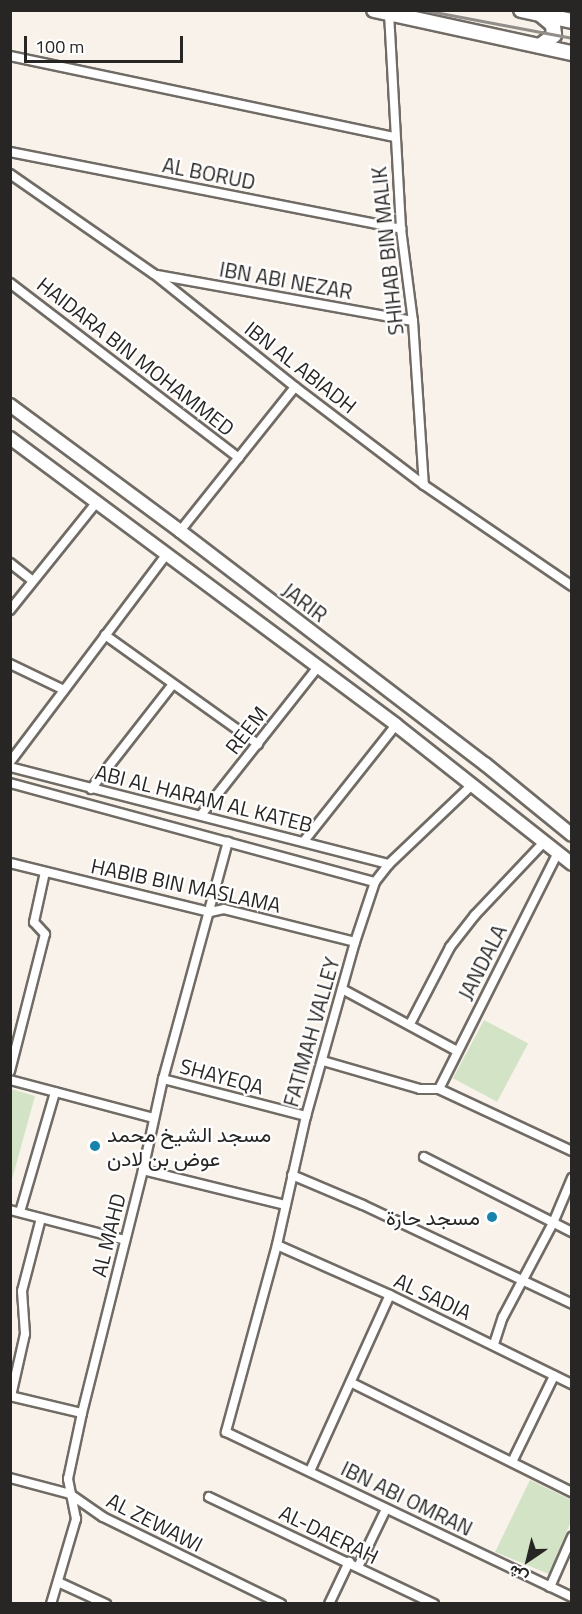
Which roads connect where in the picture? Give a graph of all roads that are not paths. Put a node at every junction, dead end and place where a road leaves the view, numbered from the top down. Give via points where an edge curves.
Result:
1 (374, 10) edge
2 (521, 10) edge
3 (389, 13) junction
4 (541, 14) junction
5 (571, 19) edge
6 (540, 46) junction
7 (572, 53) edge
8 (10, 56) edge
9 (394, 137) junction
10 (10, 152) edge
11 (10, 174) edge
12 (401, 229) junction
13 (154, 274) junction
14 (10, 283) edge
15 (412, 321) junction
16 (295, 387) junction
17 (10, 405) edge
18 (10, 438) edge
19 (239, 458) junction
20 (424, 485) junction
21 (96, 503) junction
22 (180, 531) junction
23 (167, 554) junction
24 (10, 563) edge
25 (33, 581) junction
26 (572, 586) edge
27 (10, 610) edge
28 (105, 635) junction
29 (10, 664) edge
30 (318, 667) junction
31 (173, 684) junction
32 (64, 690) junction
33 (396, 725) junction
34 (258, 744) junction
35 (10, 762) edge
36 (10, 767) edge
37 (10, 783) edge
38 (473, 784) junction
39 (91, 789) junction
40 (201, 815) junction
41 (572, 836) edge
42 (228, 842) junction
43 (304, 842) junction
44 (544, 842) junction
45 (558, 852) junction
46 (10, 863) edge
47 (389, 864) junction
48 (572, 864) edge
49 (45, 872) junction
50 (375, 882) junction
51 (210, 912) junction
52 (355, 942) junction
53 (342, 989) junction
54 (410, 1024) junction
55 (457, 1051) junction
56 (323, 1061) junction
57 (10, 1071) edge
58 (163, 1079) junction
59 (10, 1080) edge
60 (438, 1089) junction
61 (55, 1092) junction
62 (306, 1116) junction
63 (154, 1118) junction
64 (572, 1151) edge
65 (424, 1157) dead end
66 (143, 1170) junction
67 (292, 1175) junction
68 (572, 1178) edge
69 (286, 1205) junction
70 (10, 1210) edge
71 (20, 1212) junction
72 (41, 1218) junction
73 (553, 1223) junction
74 (572, 1232) edge
75 (125, 1240) junction
76 (277, 1245) junction
77 (521, 1279) junction
78 (390, 1295) junction
79 (572, 1304) edge
80 (494, 1344) junction
81 (554, 1376) junction
82 (352, 1383) junction
83 (572, 1384) edge
84 (11, 1396) edge
85 (82, 1413) junction
86 (226, 1432) joint
87 (512, 1462) junction
88 (310, 1471) junction
89 (10, 1478) edge
90 (572, 1492) edge
91 (70, 1494) junction
92 (209, 1497) dead end
93 (386, 1509) junction
94 (572, 1537) edge
95 (349, 1562) junction
96 (358, 1568) junction
97 (58, 1582) junction
98 (550, 1587) junction
99 (572, 1597) edge
100 (51, 1604) edge
101 (106, 1604) edge
102 (281, 1604) edge
103 (329, 1604) edge
104 (434, 1604) edge

1 - 3 main road
2 - 4 main road
3 - 6 main road
3 - 9 street, SHIHAB BIN MALIK
4 - 5 main road
4 - 6 main road via 553,25 554,35
6 - 7 main road
8 - 9 street
9 - 12 street, SHIHAB BIN MALIK
10 - 12 street, AL BORUD
11 - 13 street, IBN AL ABIADH
12 - 15 street, SHIHAB BIN MALIK
13 - 15 street, IBN ABI NEZAR
13 - 16 street, IBN AL ABIADH
14 - 19 street, HAIDARA BIN MOHAMMED
15 - 20 street, SHIHAB BIN MALIK
16 - 19 street
16 - 20 street, IBN AL ABIADH
17 - 22 main road, JARIR
18 - 21 main road, JARIR
19 - 22 street
20 - 26 street, IBN AL ABIADH
21 - 23 main road, JARIR
21 - 25 street
22 - 41 main road, JARIR via 485,764
23 - 28 street
23 - 30 main road, JARIR
24 - 25 street
25 - 27 street
28 - 31 street
28 - 32 street
29 - 32 street
30 - 33 main road, JARIR
30 - 34 street, REEM
31 - 34 street
31 - 39 street
32 - 35 street
33 - 38 main road, JARIR
33 - 43 street
34 - 40 street, REEM
36 - 39 street, ABI AL HARAM AL KATEB
37 - 42 street, ABI AL HARAM AL KATEB
38 - 44 main road, JARIR
38 - 47 street, FATIMAH VALLEY
39 - 40 street, ABI AL HARAM AL KATEB
40 - 43 street, ABI AL HARAM AL KATEB
42 - 50 street, ABI AL HARAM AL KATEB
42 - 51 street, AL MAHD
43 - 47 street, ABI AL HARAM AL KATEB
44 - 45 main road, JARIR
44 - 54 street via 450,947
45 - 48 main road, JARIR
45 - 55 street, JANDALA
46 - 49 street, HABIB BIN MASLAMA
47 - 50 street, FATIMAH VALLEY
49 - 51 street, HABIB BIN MASLAMA
49 - 57 street via 34,922 45,934
50 - 52 street, FATIMAH VALLEY
51 - 52 street, HABIB BIN MASLAMA via 224,909
51 - 58 street, AL MAHD
52 - 53 street, FATIMAH VALLEY
53 - 54 street
53 - 56 street, FATIMAH VALLEY
54 - 55 street
55 - 60 street, JANDALA
56 - 60 street via 420,1089
56 - 62 street, FATIMAH VALLEY
58 - 62 street, SHAYEQA
58 - 63 street, AL MAHD
59 - 61 street
60 - 64 street
61 - 63 street
61 - 71 street
62 - 67 street, FATIMAH VALLEY
63 - 66 street, AL MAHD
65 - 73 street
66 - 69 street
66 - 75 street, AL MAHD
67 - 69 street, FATIMAH VALLEY
67 - 77 street
68 - 73 street
69 - 76 street, FATIMAH VALLEY
70 - 71 street
71 - 72 street
72 - 75 street
72 - 84 street via 22,1291 25,1334
73 - 74 street
73 - 77 street
75 - 85 street, AL MAHD
76 - 78 street, AL SADIA
76 - 86 street, FATIMAH VALLEY
77 - 79 street
77 - 80 street
78 - 80 street, AL SADIA
78 - 82 street
80 - 81 street, AL SADIA
81 - 83 street, AL SADIA
81 - 87 street
82 - 87 street
82 - 88 street
84 - 85 street
85 - 91 street, AL MAHD via 68,1479
86 - 88 street, IBN ABI OMRAN
87 - 90 street
88 - 93 street, IBN ABI OMRAN
89 - 91 street, AL ZEWAWI
91 - 97 street, AL MAHD via 76,1519
91 - 102 street, AL ZEWAWI via 103,1517
92 - 95 street, AL-DAERAH
93 - 96 street
93 - 98 street, IBN ABI OMRAN
94 - 98 street
95 - 96 street, AL-DAERAH
95 - 103 street
96 - 104 street, AL-DAERAH
97 - 100 street, AL MAHD
97 - 101 street
98 - 99 street, IBN ABI OMRAN

